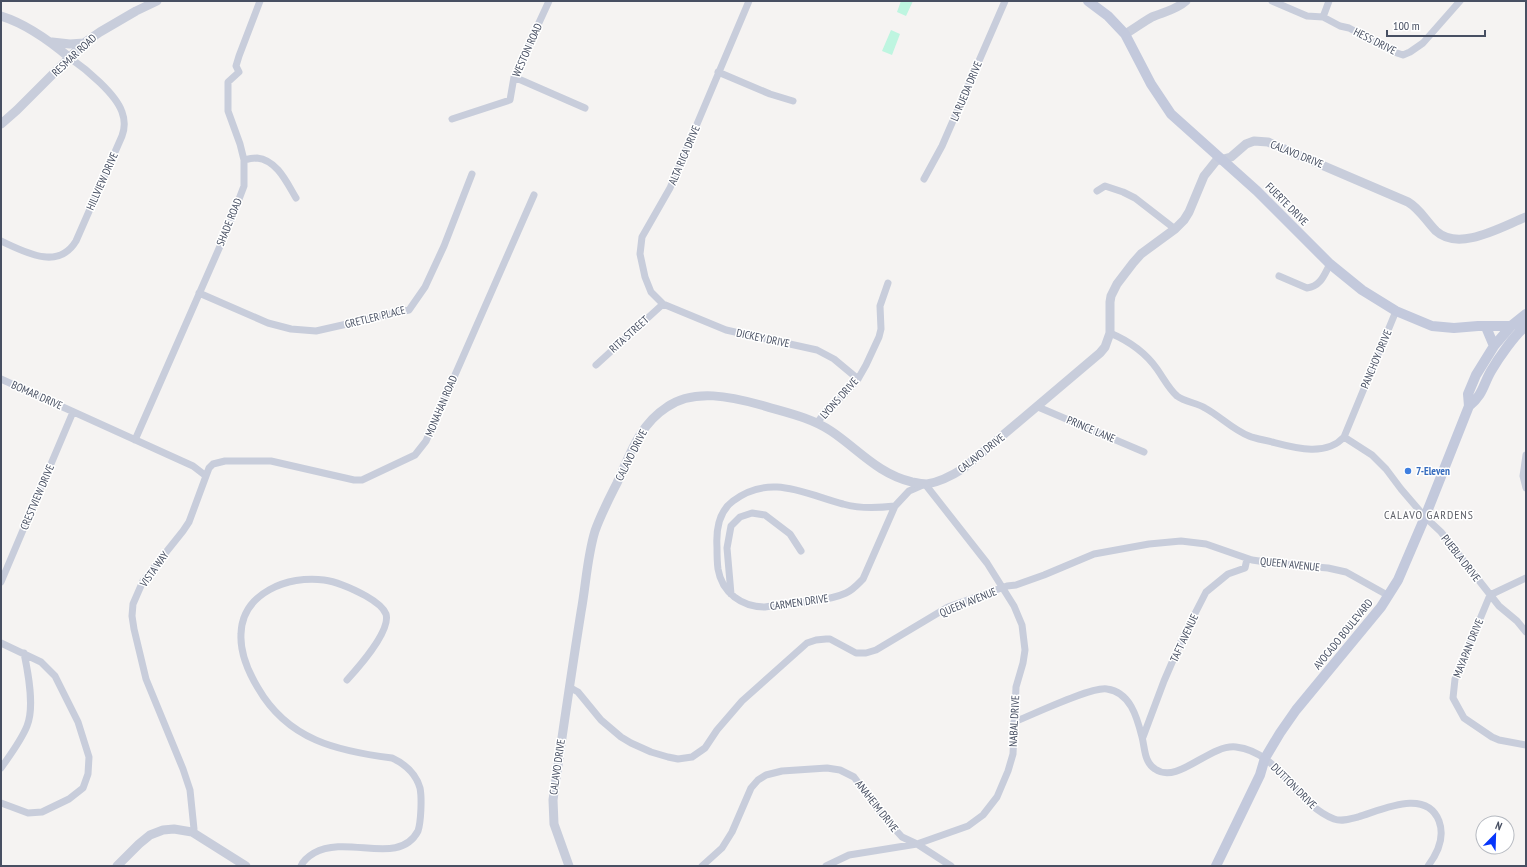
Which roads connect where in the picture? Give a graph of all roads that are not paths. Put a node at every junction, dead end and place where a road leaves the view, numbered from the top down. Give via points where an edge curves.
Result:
1 (157, 1) edge
2 (260, 1) edge
3 (549, 1) edge
4 (749, 1) edge
5 (1005, 1) edge
6 (1088, 1) edge
7 (1186, 1) edge
8 (1272, 1) edge
9 (1329, 1) edge
10 (1460, 1) edge
11 (1, 16) edge
12 (1323, 17) junction
13 (1125, 34) junction
14 (51, 42) junction
15 (84, 43) junction
16 (70, 58) junction
17 (718, 72) junction
18 (514, 77) junction
19 (793, 101) dead end
20 (585, 108) dead end
21 (452, 119) dead end
22 (1, 124) edge
23 (1223, 159) junction
24 (244, 160) junction
25 (472, 174) dead end
26 (924, 179) dead end
27 (1097, 191) dead end
28 (534, 195) dead end
29 (296, 198) dead end
30 (1526, 217) edge
31 (1175, 229) junction
32 (1, 241) edge
33 (1330, 264) junction
34 (1279, 276) dead end
35 (888, 283) dead end
36 (199, 293) junction
37 (663, 304) junction
38 (1396, 311) junction
39 (1526, 314) edge
40 (1511, 326) junction
41 (1486, 327) junction
42 (1525, 328) edge
43 (1110, 333) junction
44 (1494, 346) junction
45 (596, 365) dead end
46 (1, 379) edge
47 (858, 379) junction
48 (1469, 406) junction
49 (1038, 407) junction
50 (73, 412) junction
51 (817, 423) junction
52 (1344, 437) junction
53 (135, 440) junction
54 (1144, 452) dead end
55 (1526, 455) edge
56 (206, 476) junction
57 (925, 484) junction
58 (1526, 488) edge
59 (895, 506) junction
60 (1425, 517) junction
61 (801, 551) dead end
62 (1247, 559) junction
63 (1526, 578) edge
64 (1, 582) edge
65 (1003, 587) junction
66 (731, 594) junction
67 (1490, 595) junction
68 (1389, 596) junction
69 (1526, 632) edge
70 (1, 643) edge
71 (24, 653) junction
72 (347, 680) dead end
73 (569, 687) junction
74 (1014, 722) junction
75 (1143, 737) junction
76 (1526, 745) edge
77 (1266, 758) junction
78 (1, 768) edge
79 (1, 803) edge
80 (192, 832) junction
81 (917, 844) junction
82 (117, 866) edge
83 (246, 866) edge
84 (301, 866) edge
85 (570, 866) edge
86 (702, 866) edge
87 (826, 866) edge
88 (951, 866) edge
89 (1216, 866) edge
90 (1428, 866) edge

1 - 15 street, RESMAR ROAD
2 - 24 street, SHADE ROAD via 238,56 236,66 239,72 228,82 228,111
3 - 18 street, WESTON ROAD
4 - 17 street, ALTA RICA DRIVE
5 - 26 street, LA RUEDA DRIVE via 942,146
6 - 13 main road, FUERTE DRIVE via 1108,16
7 - 13 street via 1181,6 1151,18
8 - 12 street, HESS DRIVE via 1307,16
9 - 12 street
10 - 12 street, HESS DRIVE via 1423,43 1403,55
11 - 14 street via 12,19
13 - 23 main road, FUERTE DRIVE via 1166,108
14 - 15 street
14 - 16 street
15 - 16 street, RESMAR ROAD
16 - 22 street, RESMAR ROAD
16 - 32 street, HILLVIEW DRIVE via 96,79 118,102 124,118 122,136 76,241 70,249 59,256 46,258
17 - 19 street
17 - 37 street, ALTA RICA DRIVE via 670,188 644,232 641,242 640,254 645,277 651,292
18 - 20 street
18 - 21 street, WESTON ROAD via 510,100
23 - 30 street, CALAVO DRIVE via 1246,144 1254,141 1268,142 1416,206 1437,231 1452,239 1467,239
23 - 31 street, CALAVO DRIVE via 1216,160 1204,176 1189,212
23 - 33 main road, FUERTE DRIVE
24 - 29 street via 257,158 270,163 279,171
24 - 36 street, SHADE ROAD via 244,186
25 - 36 street, GRETLER PLACE via 434,268 409,310 316,331 268,323
27 - 31 street via 1105,186 1129,195
28 - 56 street, MONAHAN ROAD via 426,441 415,455 362,480 271,461 213,464
31 - 43 street, CALAVO DRIVE via 1141,254 1117,284 1110,302
33 - 34 street via 1320,283 1311,288
33 - 38 main road, FUERTE DRIVE via 1362,290
35 - 47 street, LYONS DRIVE via 880,306 879,337
36 - 53 street, SHADE ROAD
37 - 45 street, RITA STREET
37 - 47 street, DICKEY DRIVE via 726,330 817,350 834,359
38 - 41 main road, FUERTE DRIVE via 1438,327
38 - 52 street, PANCHOY DRIVE
39 - 40 main road, AVOCADO BOULEVARD
40 - 41 main road, FUERTE DRIVE
40 - 42 street, FUERTE DRIVE
40 - 44 main road, AVOCADO BOULEVARD
41 - 44 main road
42 - 48 main road, AVOCADO BOULEVARD via 1491,371 1478,399
43 - 49 street, CALAVO DRIVE via 1100,353
43 - 52 street via 1138,349 1178,397 1198,404 1249,436 1299,449 1318,449 1338,444
44 - 48 main road, AVOCADO BOULEVARD via 1476,375 1468,394
46 - 50 street, BOMAR DRIVE
47 - 51 street, LYONS DRIVE via 830,406
48 - 60 main road, AVOCADO BOULEVARD
49 - 54 street, PRINCE LANE
49 - 57 street, CALAVO DRIVE via 964,468 953,475
50 - 53 street
50 - 64 street, CRESTVIEW DRIVE
51 - 57 street, CALAVO DRIVE via 888,473
51 - 73 street, CALAVO DRIVE via 752,403 729,398 694,396 668,405 646,425 630,452 595,532 587,562
52 - 60 street, PUEBLA DRIVE via 1380,462
53 - 56 street via 193,466
55 - 58 street via 1523,476
56 - 80 street, VISTA WAY via 189,522 144,581 133,604 132,616 146,679 190,790 194,829
57 - 59 street, CARMEN DRIVE via 909,491
57 - 65 street, NABAL DRIVE
59 - 66 street, CARMEN DRIVE via 863,579 848,592 836,597 765,607 747,604
59 - 66 street, CARMEN DRIVE via 857,507 775,486 756,488 735,499 721,516 716,530 718,569 723,584
60 - 67 street, PUEBLA DRIVE via 1445,537
60 - 68 main road, AVOCADO BOULEVARD
61 - 66 street via 790,534 765,516 752,513 740,516 732,526 727,548
62 - 65 street, QUEEN AVENUE via 1198,542 1149,544 1094,554 1044,575
62 - 68 street, QUEEN AVENUE via 1346,572
62 - 75 street, TAFT AVENUE via 1245,568 1228,574 1206,592 1183,637
63 - 67 street
65 - 73 street, QUEEN AVENUE via 948,607 876,650 866,653 856,653 830,639 807,643 742,701 705,748 692,757 668,757 621,737 601,720 578,692
65 - 74 street, NABAL DRIVE via 1022,624 1025,650 1016,686
67 - 69 street, PUEBLA DRIVE
67 - 76 street, MAYAPAN DRIVE via 1455,679 1453,698 1464,718 1492,737
68 - 77 main road, AVOCADO BOULEVARD via 1296,710
70 - 71 street
71 - 78 street via 30,677 30,718
71 - 79 street via 41,662 55,676 78,722 89,758 88,774 83,788 69,799 42,812 28,813
72 - 84 street via 365,661 386,623 383,609 375,601 340,584 309,579 277,586 260,596 250,606 242,622 242,646 253,679 272,707 298,730 318,741 351,752 398,760 412,773 421,792 417,834 399,853 391,856 329,848 310,856
73 - 85 street, CALAVO DRIVE via 553,800 554,824
74 - 75 street, DUTTON DRIVE via 1096,689 1107,688 1128,701
74 - 81 street, NABAL DRIVE via 1013,754 1008,771 988,810 968,826
75 - 77 street, DUTTON DRIVE via 1150,764 1164,773 1176,772 1224,748 1241,748
77 - 89 main road, AVOCADO BOULEVARD
77 - 90 street, DUTTON DRIVE via 1312,805 1336,820 1409,803 1420,804 1429,809 1436,816 1441,831 1438,850
80 - 82 street via 174,829 156,832 144,839
80 - 83 street
81 - 86 street, ANAHEIM DRIVE via 906,840 891,826 850,773 827,768 782,771 766,775 754,784 722,848
81 - 87 street, NABAL DRIVE via 849,856
81 - 88 street, ANAHEIM DRIVE

